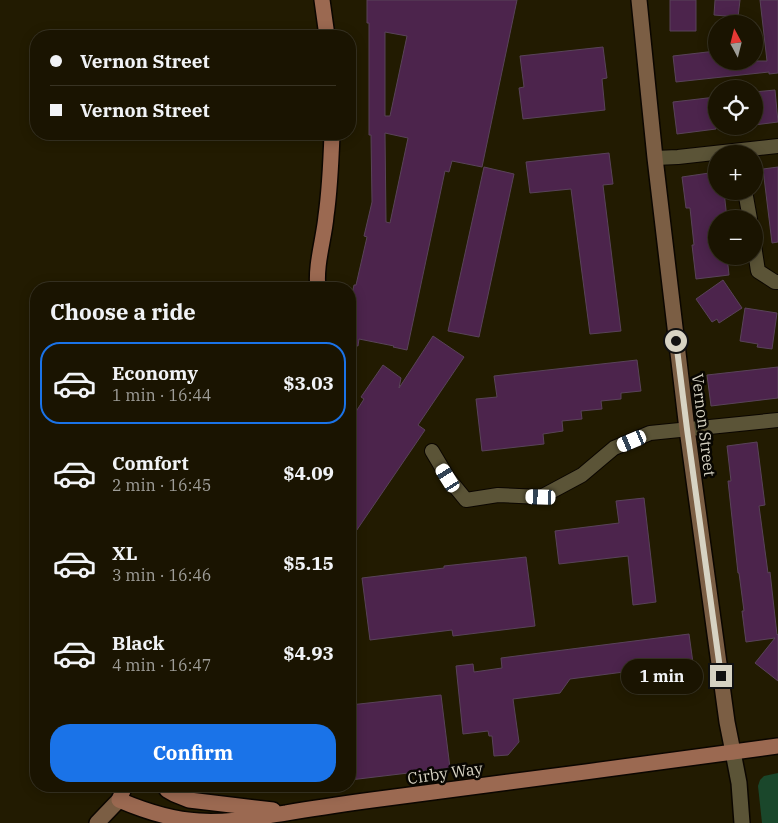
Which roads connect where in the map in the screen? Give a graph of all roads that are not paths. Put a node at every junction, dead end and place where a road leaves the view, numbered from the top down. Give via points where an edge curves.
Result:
1 (322, 0) edge
2 (639, 0) edge
3 (326, 30) edge
4 (332, 140) edge
5 (778, 146) edge
6 (763, 148) edge
7 (708, 155) edge
8 (655, 158) junction
9 (757, 265) edge
10 (315, 282) edge
11 (778, 282) edge
12 (778, 420) edge
13 (687, 429) junction
14 (432, 451) dead end
15 (778, 746) edge
16 (733, 752) junction
17 (170, 792) edge
18 (122, 793) edge
19 (292, 812) junction
20 (98, 823) edge
21 (115, 823) edge
22 (742, 823) edge

1 - 3 main road
2 - 8 main road, Vernon Street
4 - 10 main road via 326,216
5 - 6 street
7 - 8 street
8 - 13 main road, Vernon Street
9 - 11 street via 758,271
12 - 13 street
13 - 14 street via 650,433 614,448 582,475 541,497 498,495 466,500
13 - 16 main road, Vernon Street
15 - 16 main road, Cirby Way
16 - 19 main road, Cirby Way
16 - 22 street, Vernon Street
17 - 19 main road via 189,800
18 - 19 main road, Cirby Way via 153,813 182,820 245,819
18 - 20 main road
18 - 21 main road

